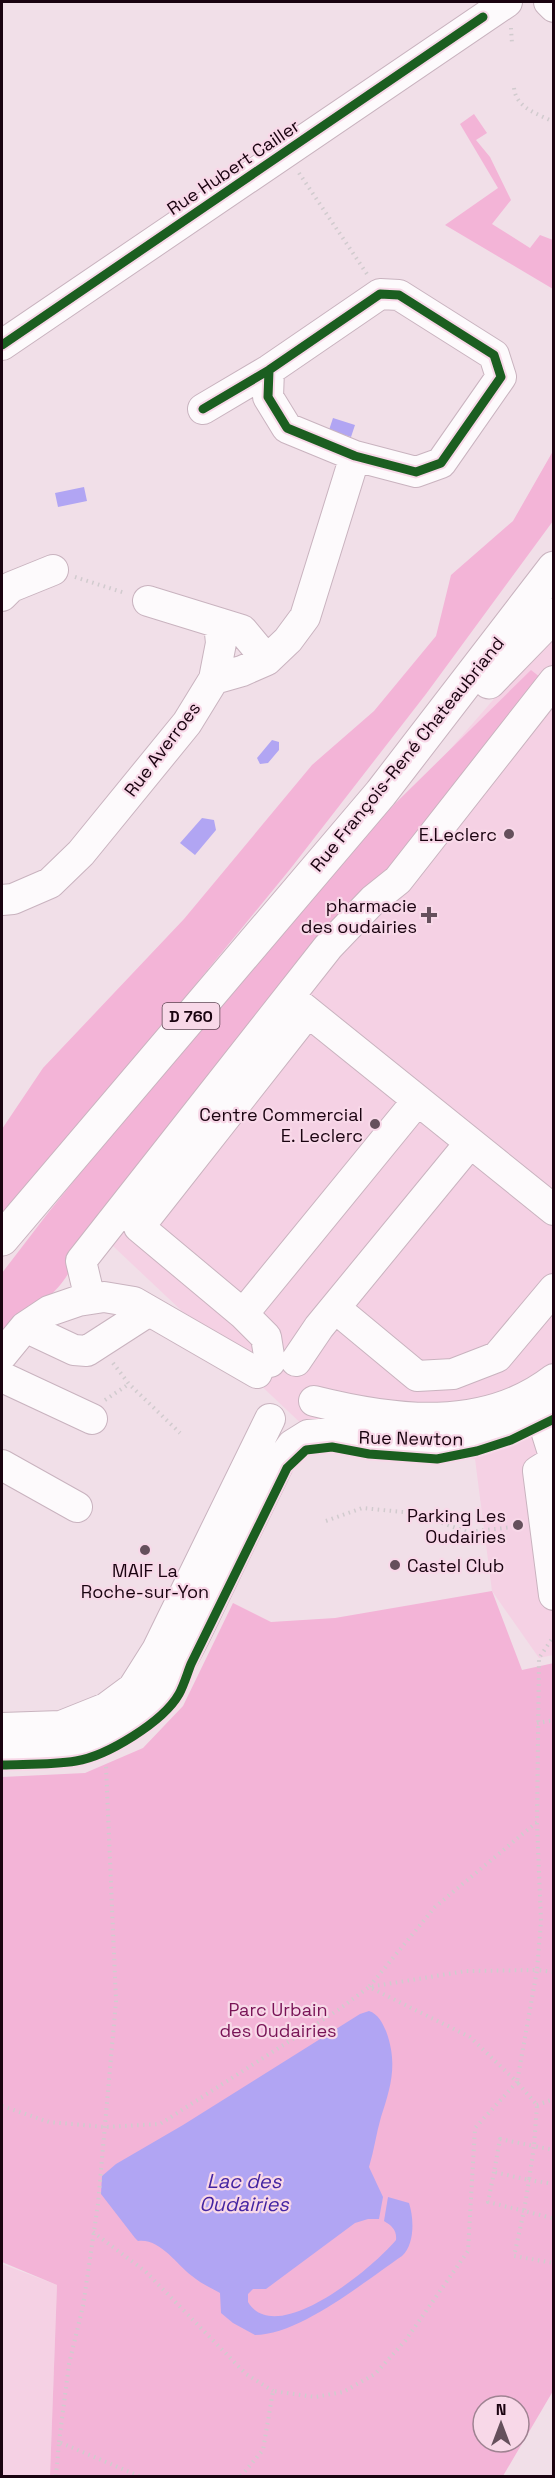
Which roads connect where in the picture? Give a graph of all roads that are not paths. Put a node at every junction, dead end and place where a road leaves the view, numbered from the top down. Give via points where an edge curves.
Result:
1 (549, 2) edge
2 (554, 7) edge
3 (509, 11) edge
4 (2, 345) edge
5 (269, 370) junction
6 (203, 409) dead end
7 (354, 456) junction
8 (554, 568) edge
9 (53, 570) road end
10 (2, 596) edge
11 (148, 601) road end
12 (554, 615) edge
13 (219, 624) junction
14 (267, 660) junction
15 (214, 679) junction
16 (554, 681) edge
17 (381, 793) junction
18 (2, 900) edge
19 (298, 1004) junction
20 (417, 1101) junction
21 (470, 1143) junction
22 (554, 1210) edge
23 (2, 1239) edge
24 (554, 1289) edge
25 (90, 1299) junction
26 (335, 1308) junction
27 (149, 1311) junction
28 (243, 1314) junction
29 (25, 1327) junction
30 (2, 1355) edge
31 (274, 1365) junction
32 (2, 1377) edge
33 (548, 1401) edge
34 (99, 1410) road end
35 (308, 1417) junction
36 (270, 1419) junction
37 (554, 1456) edge
38 (554, 1461) edge
39 (2, 1466) edge
40 (77, 1507) dead end
41 (554, 1595) edge
42 (2, 1728) edge
43 (2, 1755) edge

1 - 2 street
3 - 4 street, Rue Hubert Cailler
5 - 6 street
5 - 7 street via 268,397 288,428
5 - 7 street via 380,294 399,295 494,355 501,376 441,463 416,472
7 - 14 street via 305,616
8 - 17 main road, Rue François-René Chateaubriand / D 760
9 - 10 street via 11,587
11 - 13 street
12 - 17 main road
13 - 14 street via 242,630
13 - 15 street via 221,643
14 - 15 street
15 - 18 street, Rue Averroes via 187,723 81,853 50,883
16 - 19 street via 398,880 328,946
17 - 23 main road, Rue François-René Chateaubriand / D 760
19 - 20 street
19 - 25 street via 81,1261
19 - 28 street via 139,1227
20 - 21 street
20 - 28 street
21 - 22 street
21 - 26 street
24 - 26 street via 497,1357 453,1374 417,1376
25 - 27 street via 134,1302
25 - 29 street via 49,1311
26 - 31 street
27 - 29 street via 87,1351 74,1350
27 - 31 street
28 - 31 street via 266,1337
29 - 30 street
31 - 35 street via 311,1373 315,1382
31 - 36 street via 253,1383 252,1394 261,1413
32 - 34 street
33 - 35 street, Rue Newton via 430,1420 358,1412
33 - 37 street
35 - 36 street via 288,1422
35 - 43 street via 279,1463 188,1648 167,1685 140,1715 105,1740 83,1748
36 - 42 street via 157,1650 133,1688 106,1708 61,1726
38 - 41 street via 538,1471
39 - 40 street

